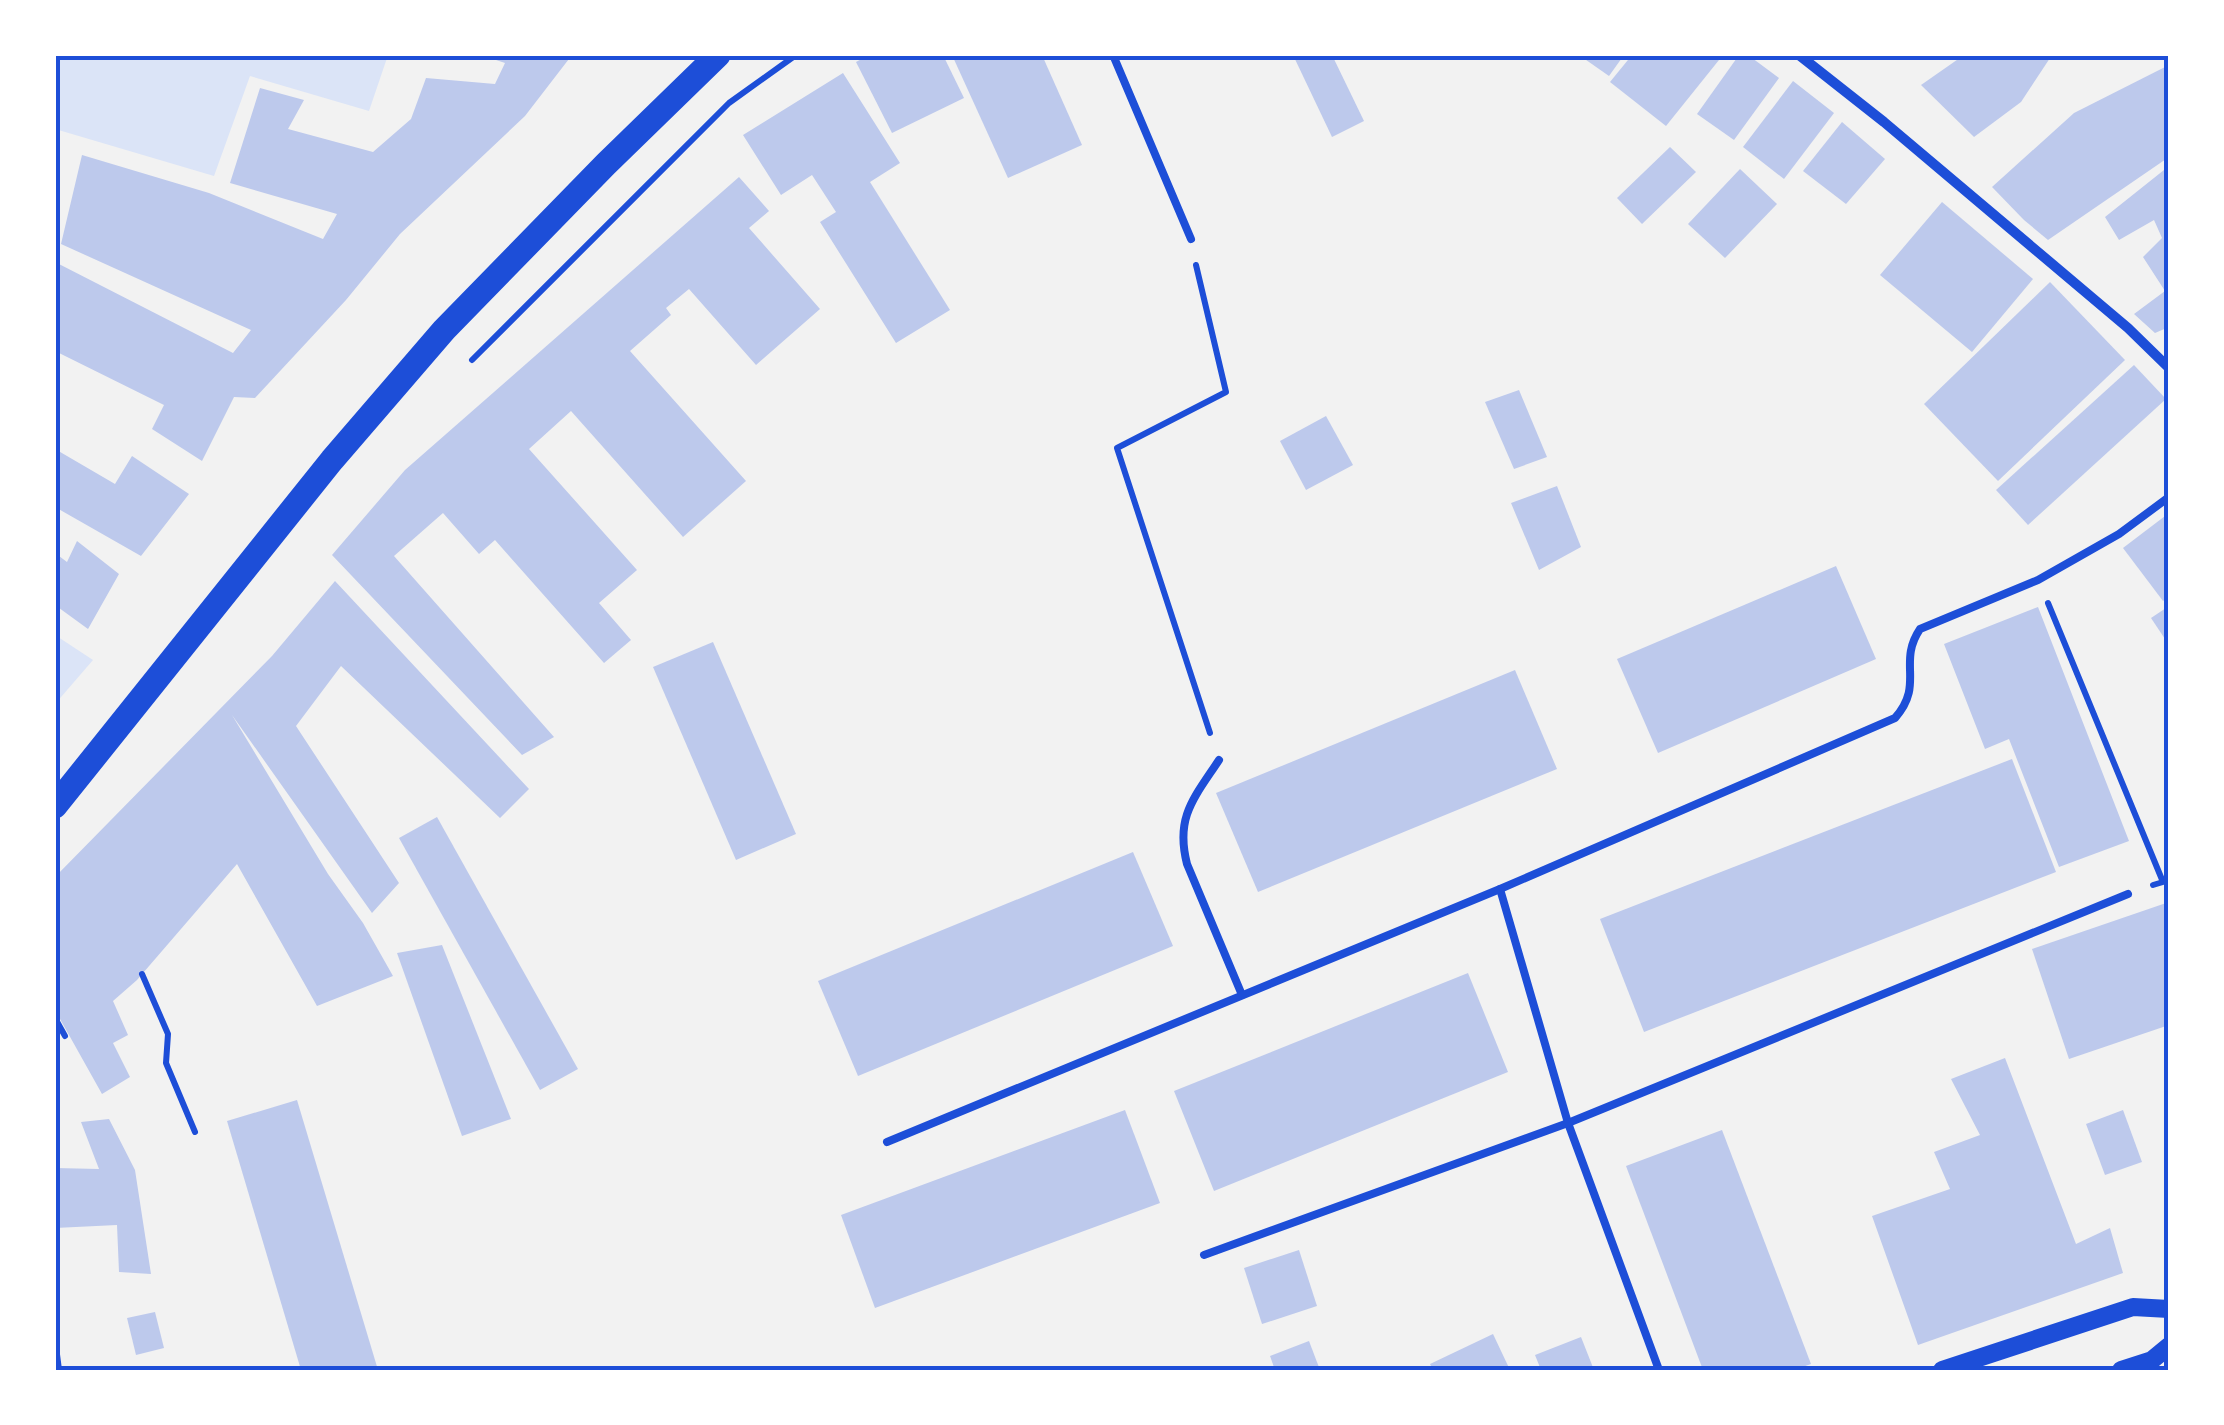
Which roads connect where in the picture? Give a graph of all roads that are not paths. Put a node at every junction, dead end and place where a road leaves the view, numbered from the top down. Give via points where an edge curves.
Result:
1 (718, 55) edge
2 (1114, 55) edge
3 (1799, 55) edge
4 (1190, 239) road end
5 (2169, 368) edge
6 (2169, 497) edge
7 (1218, 760) road end
8 (55, 806) edge
9 (1500, 889) junction
10 (2128, 894) road end
11 (1242, 995) junction
12 (1568, 1122) junction
13 (888, 1142) dead end
14 (1204, 1255) dead end
15 (2169, 1309) edge
16 (2169, 1346) edge
17 (1659, 1370) edge
18 (1942, 1370) edge
19 (2120, 1370) edge

1 - 8 main road via 444,330
2 - 4 lane
3 - 5 street
6 - 9 lane via 2038,580 1920,629 1911,642 1907,705 1895,718
7 - 11 lane via 1182,823 1182,844
9 - 11 lane
9 - 12 lane
10 - 12 lane
11 - 13 lane
12 - 14 lane
12 - 17 lane
15 - 18 street via 2133,1307
16 - 19 street via 2152,1360

